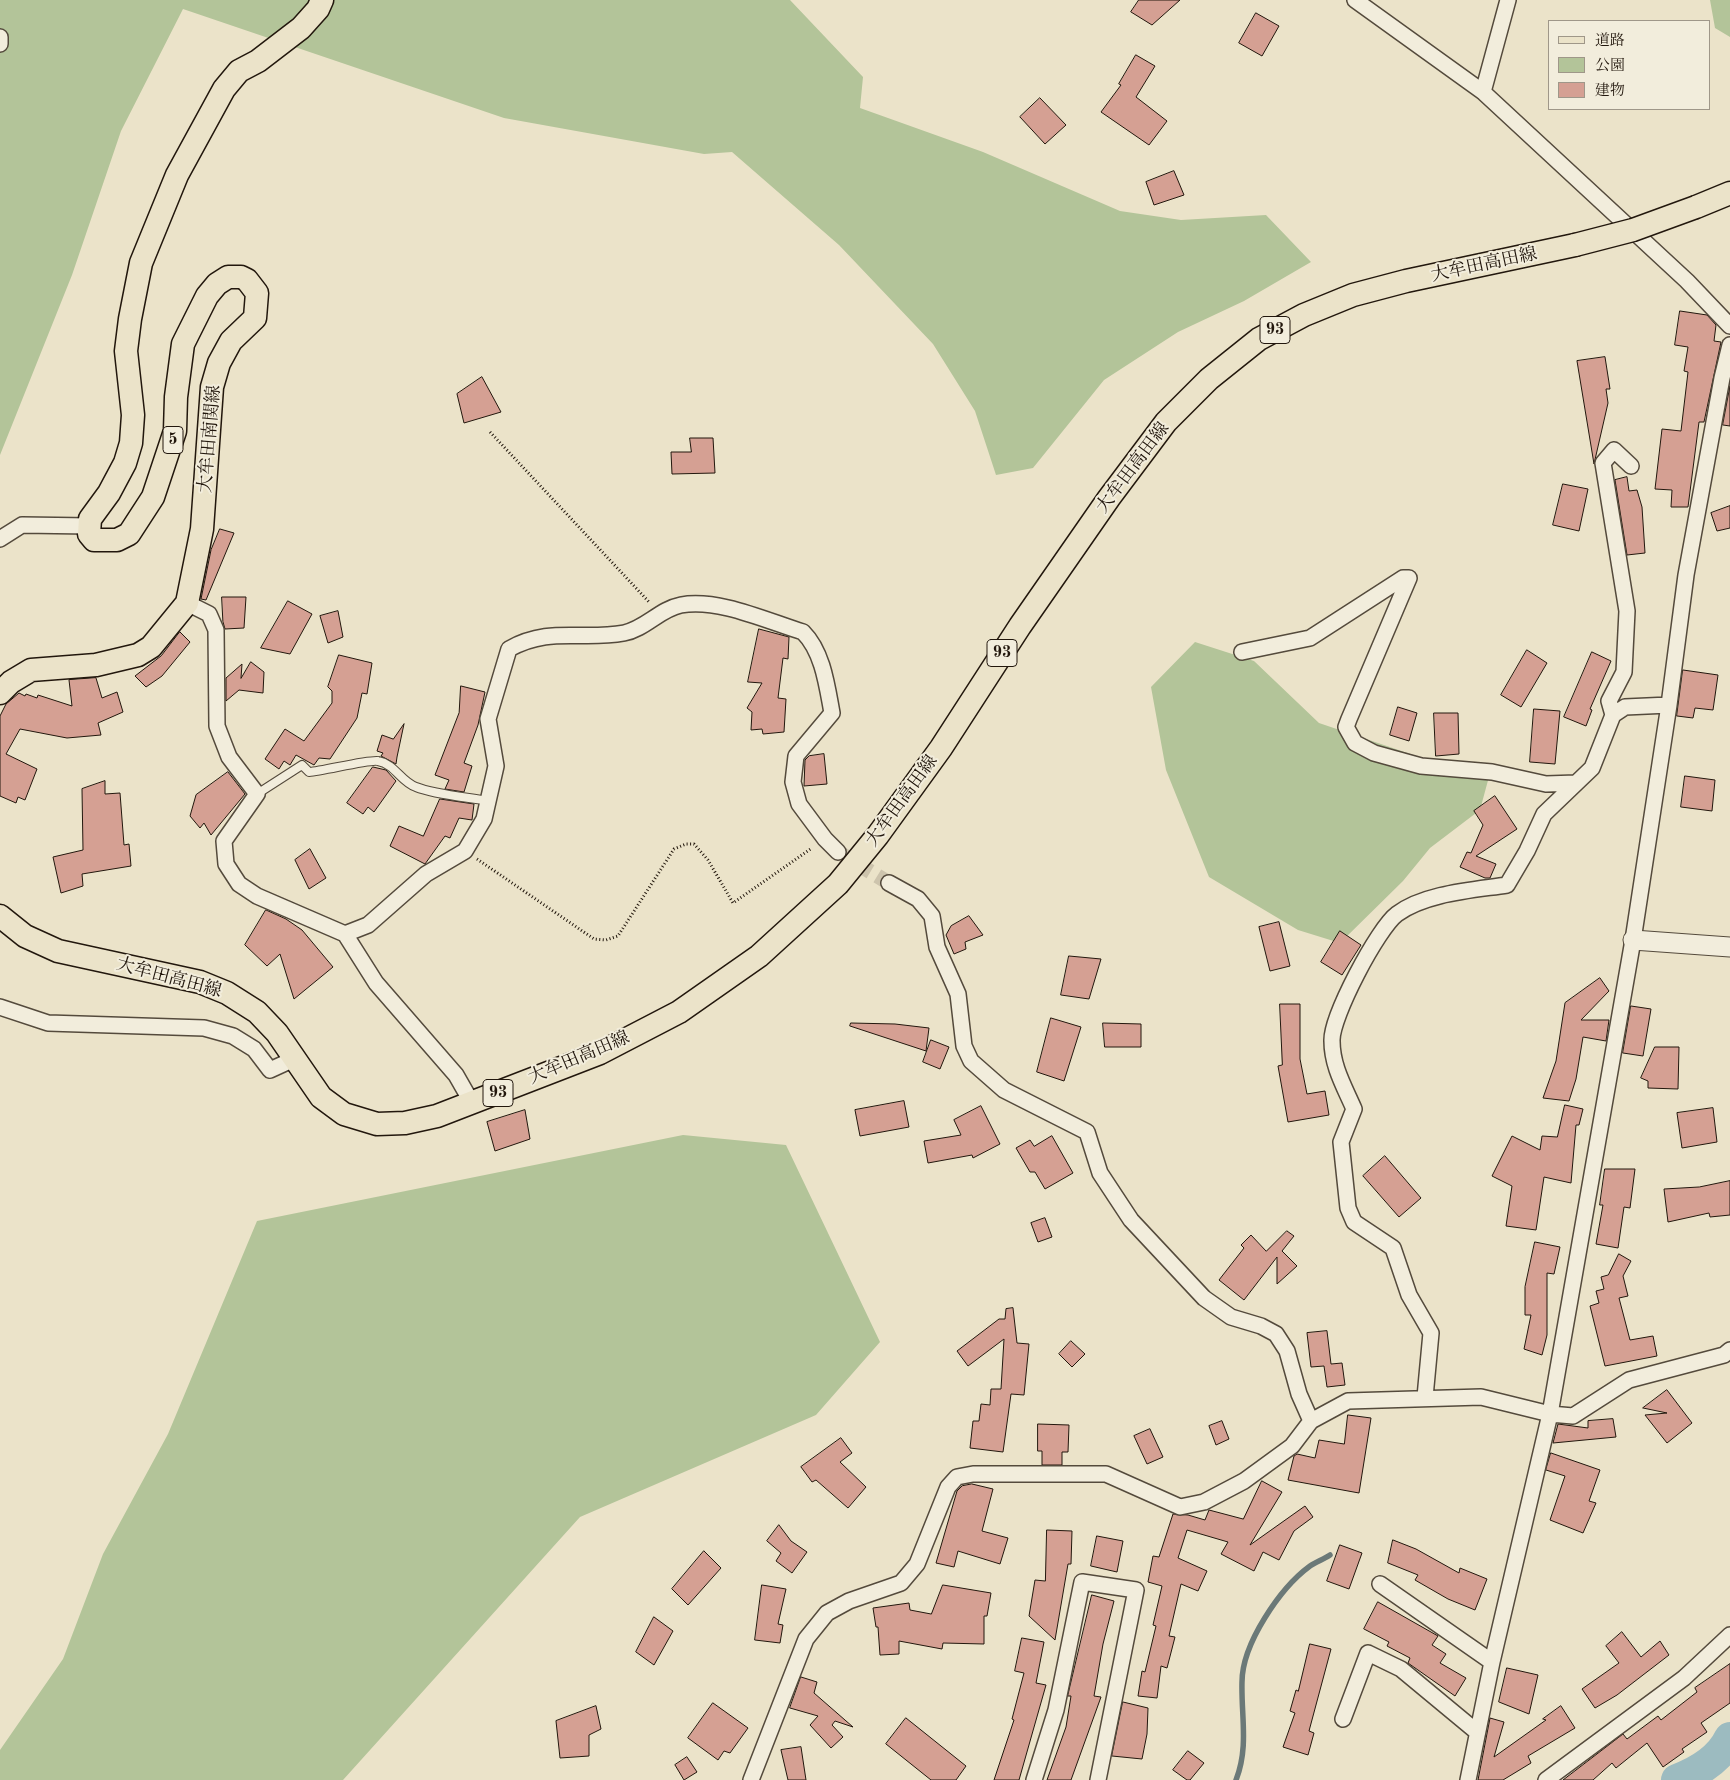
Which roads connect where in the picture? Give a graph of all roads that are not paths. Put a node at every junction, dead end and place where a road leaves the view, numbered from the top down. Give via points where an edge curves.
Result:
1 (322, 0) edge
2 (1354, 0) edge
3 (1508, 0) edge
4 (0, 37) edge
5 (0, 44) edge
6 (1482, 92) junction
7 (1730, 193) edge
8 (1730, 326) edge
9 (1730, 345) edge
10 (1631, 466) dead end
11 (90, 526) junction
12 (0, 539) edge
13 (187, 603) junction
14 (1242, 652) dead end
15 (0, 693) edge
16 (1669, 706) junction
17 (1613, 716) junction
18 (1576, 783) junction
19 (257, 794) junction
20 (489, 801) junction
21 (838, 852) tunnel mouth
22 (889, 883) tunnel mouth
23 (0, 916) edge
24 (345, 934) junction
25 (1633, 940) junction
26 (1730, 947) edge
27 (0, 1007) edge
28 (294, 1059) junction
29 (472, 1103) junction
30 (1730, 1350) edge
31 (1425, 1397) junction
32 (1550, 1414) junction
33 (1311, 1421) junction
34 (1380, 1584) dead end
35 (1730, 1635) edge
36 (1492, 1662) junction
37 (1343, 1718) dead end
38 (1477, 1732) junction
39 (751, 1780) edge
40 (1034, 1780) edge
41 (1098, 1780) edge
42 (1468, 1780) edge
43 (1546, 1780) edge

1 - 11 main road via 301,28 240,71 229,83 208,115 177,175 141,263 130,319 126,351 133,415 131,443 125,463 90,519
2 - 6 street
3 - 6 street
4 - 5 street
6 - 8 street via 1687,281
7 - 29 main road, 大牟田高田線 / 93, bridge via 1633,230 1353,295 1304,315 1259,339 1209,379 1166,422 1066,560 941,748 838,884 759,956 678,1012 600,1053
9 - 16 street via 1686,575
10 - 17 street via 1614,450 1603,463 1628,611 1624,672 1609,701
11 - 12 street via 22,525
11 - 13 main road, 大牟田南関線 / 5 via 89,534 94,540 117,540 129,534 154,497 175,431 183,344 207,296 217,284 228,277 248,280 257,293 255,318 231,341 219,363 212,387 202,529
13 - 15 main road, 大牟田南関線 / 5 via 151,647 138,656 96,665 31,670
13 - 19 street via 209,614 216,630 217,726 229,757
14 - 18 street via 1310,638 1402,578 1409,578 1346,727 1355,743 1374,753 1421,766 1492,772 1546,784
16 - 17 street via 1625,707
16 - 25 street
17 - 18 street via 1592,768
18 - 31 street via 1544,814 1528,851 1507,885 1424,901 1397,914 1374,943 1344,1003 1332,1038 1333,1063 1354,1109 1341,1142 1348,1208 1354,1222 1392,1248 1409,1295 1431,1333
19 - 20 lane via 302,765 309,772 328,771 377,761 393,768 417,788
19 - 24 street via 224,841 226,864 239,884 257,896
20 - 21 street via 496,766 488,719 508,649 545,635 623,633 639,628 680,605 711,604 803,632 814,643 832,713 796,756 793,782 799,804
20 - 24 street via 484,819 465,852 426,874 368,925
22 - 33 street via 918,899 932,916 937,947 958,994 964,1046 971,1060 1004,1090 1087,1132 1100,1173 1131,1220 1204,1298 1231,1317 1276,1334 1287,1351 1299,1394
23 - 28 main road, 大牟田高田線 / 93 via 25,936 58,951 200,982 227,993 256,1012 277,1033
24 - 29 street via 376,983 456,1074
25 - 26 street
25 - 32 street
27 - 28 street via 48,1023 204,1028 233,1036 254,1049 270,1070
28 - 29 main road, 大牟田高田線 / 93 via 320,1097 344,1114 377,1124 413,1122
30 - 32 street via 1724,1356 1629,1380 1573,1416
31 - 32 street via 1482,1398
31 - 33 street via 1348,1401
32 - 36 street
33 - 39 street via 1292,1446 1244,1481 1204,1502 1180,1507 1106,1474 974,1474 957,1477 948,1487 918,1564 901,1584 849,1601 827,1613 806,1639
34 - 36 street
35 - 43 street via 1684,1678
36 - 38 street
37 - 38 street via 1368,1653 1402,1668
38 - 42 street
40 - 41 street via 1056,1710 1082,1582 1136,1590

